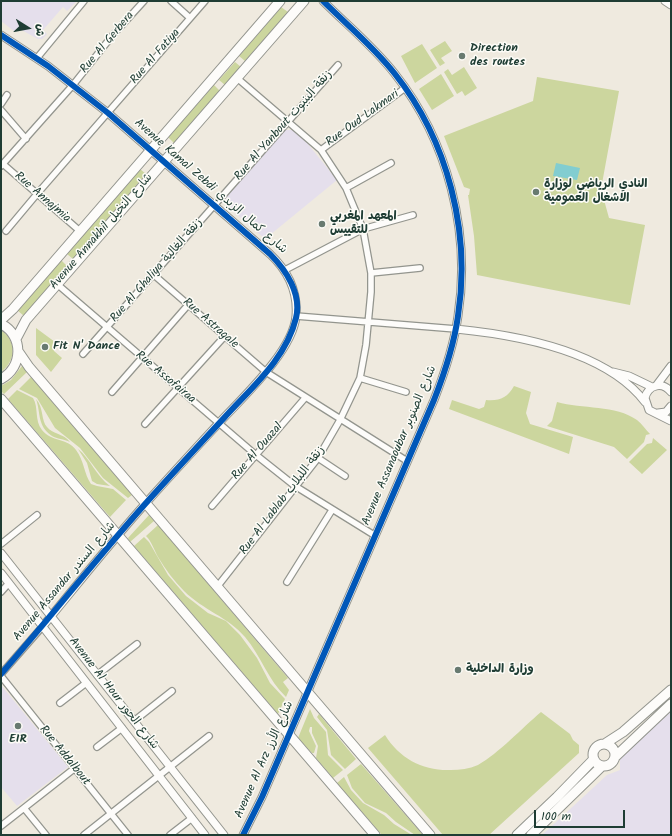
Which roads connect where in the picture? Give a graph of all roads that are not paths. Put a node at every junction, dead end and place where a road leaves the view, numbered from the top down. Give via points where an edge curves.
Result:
1 (84, 1) edge
2 (144, 1) edge
3 (171, 1) edge
4 (205, 1) edge
5 (280, 1) edge
6 (304, 1) edge
7 (323, 1) edge
8 (665, 1) edge
9 (671, 5) edge
10 (190, 18) junction
11 (1, 35) edge
12 (37, 58) junction
13 (338, 65) dead end
14 (237, 78) junction
15 (73, 85) junction
16 (405, 88) junction
17 (7, 95) dead end
18 (1, 104) edge
19 (1, 110) edge
20 (108, 113) junction
21 (287, 122) junction
22 (26, 139) junction
23 (152, 150) junction
24 (321, 150) junction
25 (164, 160) junction
26 (391, 163) dead end
27 (2, 165) edge
28 (346, 188) junction
29 (37, 194) junction
30 (214, 205) junction
31 (413, 215) dead end
32 (363, 229) junction
33 (6, 231) dead end
34 (81, 232) junction
35 (420, 268) dead end
36 (285, 270) junction
37 (371, 273) junction
38 (154, 275) junction
39 (57, 284) junction
40 (188, 305) junction
41 (296, 316) junction
42 (1, 320) edge
43 (369, 321) junction
44 (1, 324) edge
45 (107, 329) junction
46 (456, 329) junction
47 (224, 337) junction
48 (16, 339) junction
49 (18, 351) junction
50 (83, 354) dead end
51 (142, 358) junction
52 (671, 366) edge
53 (609, 371) junction
54 (266, 372) junction
55 (360, 378) junction
56 (1, 379) edge
57 (654, 386) junction
58 (176, 388) junction
59 (112, 392) dead end
60 (406, 392) dead end
61 (671, 392) edge
62 (305, 398) junction
63 (1, 399) edge
64 (645, 402) junction
65 (671, 406) edge
66 (658, 414) junction
67 (340, 420) junction
68 (671, 421) edge
69 (219, 423) junction
70 (145, 424) dead end
71 (256, 455) junction
72 (318, 458) junction
73 (407, 461) junction
74 (345, 476) dead end
75 (296, 486) junction
76 (146, 504) junction
77 (212, 506) dead end
78 (332, 510) junction
79 (36, 515) dead end
80 (374, 535) junction
81 (118, 536) junction
82 (1, 544) edge
83 (1, 553) edge
84 (1, 573) edge
85 (287, 582) dead end
86 (9, 583) junction
87 (217, 587) junction
88 (1, 592) edge
89 (52, 616) junction
90 (43, 626) junction
91 (137, 644) dead end
92 (1, 675) edge
93 (97, 675) junction
94 (86, 683) junction
95 (172, 690) dead end
96 (671, 690) edge
97 (307, 693) junction
98 (60, 703) dead end
99 (671, 704) edge
100 (134, 721) junction
101 (122, 728) junction
102 (289, 735) junction
103 (209, 736) dead end
104 (606, 744) junction
105 (97, 747) dead end
106 (615, 757) junction
107 (594, 759) junction
108 (602, 766) junction
109 (170, 767) junction
110 (74, 768) junction
111 (159, 776) junction
112 (24, 808) junction
113 (111, 814) junction
114 (192, 818) junction
115 (1, 826) edge
116 (46, 835) edge
117 (84, 835) edge
118 (128, 835) edge
119 (170, 835) edge
120 (205, 835) edge
121 (224, 835) edge
122 (243, 835) edge
123 (375, 835) edge
124 (430, 835) edge
125 (517, 835) edge
126 (531, 835) edge

1 - 12 street
2 - 15 street, Rue Al Gerbera
3 - 10 street
4 - 10 street, Rue Al Fatiya
5 - 23 main road, Avenue Annakhil شارع النخيل
6 - 14 main road, Avenue Annakhil شارع النخيل
7 - 16 street, Avenue Assanaoubar شارع الصنوبر via 374,50
8 - 9 street
10 - 20 street, Rue Al Fatiya
11 - 12 street, Avenue Kamal Zebdi شارع كمال الزبدي
12 - 15 street, Avenue Kamal Zebdi شارع كمال الزبدي
13 - 21 street, Rue Al Yanbout زنقة الينبوت
14 - 21 street, Rue Al Lablab زنقة اللبلاب
14 - 25 main road, Avenue Annakhil شارع النخيل
15 - 20 street, Avenue Kamal Zebdi شارع كمال الزبدي
15 - 22 street, Rue Al Gerbera
16 - 24 street, Rue Oud Lakmari
16 - 46 street, Avenue Assanaoubar شارع الصنوبر via 434,140 456,210 462,268
17 - 18 street
19 - 22 street
20 - 23 street, Avenue Kamal Zebdi شارع كمال الزبدي
20 - 29 street, Rue Al Fatiya
21 - 24 street, Rue Al Lablab زنقة اللبلاب
21 - 30 street, Rue Al Yanbout زنقة الينبوت
22 - 27 street, Rue Al Gerbera
23 - 25 street, Avenue Kamal Zebdi شارع كمال الزبدي
23 - 34 main road, Avenue Annakhil شارع النخيل
24 - 28 street, Rue Al Lablab زنقة اللبلاب
25 - 30 street, Avenue Kamal Zebdi شارع كمال الزبدي
25 - 39 main road, Avenue Annakhil شارع النخيل
26 - 28 street
27 - 29 street, Rue Annajmia
28 - 32 street, Rue Al Lablab زنقة اللبلاب
29 - 33 street, Rue Al Fatiya
29 - 34 street, Rue Annajmia
30 - 36 street, Avenue Kamal Zebdi شارع كمال الزبدي
30 - 38 street, Rue Al Ghaliya زنقة الغالية
31 - 32 street
32 - 36 street
32 - 37 street, Rue Al Lablab زنقة اللبلاب
34 - 42 main road, Avenue Annakhil شارع النخيل via 14,309
35 - 37 street
36 - 41 street, Avenue Kamal Zebdi شارع كمال الزبدي via 294,292
37 - 43 street, Rue Al Lablab زنقة اللبلاب
38 - 40 street, Rue Astragale
38 - 45 street, Rue Al Ghaliya زنقة الغالية
39 - 45 street, Rue Assofairaa
39 - 48 main road, Avenue Annakhil شارع النخيل via 26,320
40 - 47 street, Rue Astragale
40 - 51 street
41 - 43 street
41 - 54 street, Avenue Kamal Zebdi شارع كمال الزبدي via 288,339
43 - 46 street
43 - 55 street, Rue Al Lablab زنقة اللبلاب
44 - 48 main road via 11,331
45 - 50 street, Rue Al Ghaliya زنقة الغالية
45 - 51 street, Rue Assofairaa
46 - 53 street via 536,343 590,360
46 - 73 street, Avenue Assanaoubar شارع الصنوبر via 445,372
47 - 54 street, Rue Astragale
47 - 58 street
48 - 49 main road
49 - 56 main road via 13,369
49 - 76 main road
51 - 58 street, Rue Assofairaa
51 - 59 street
52 - 57 street
53 - 57 street
53 - 64 street via 633,388
54 - 62 street, Rue Astragale
54 - 69 street, Avenue Kamal Zebdi شارع كمال الزبدي
55 - 60 street
55 - 67 street, Rue Al Lablab زنقة اللبلاب
57 - 61 street via 665,386
57 - 64 street via 646,394
58 - 69 street, Rue Assofairaa
58 - 70 street
62 - 67 street, Rue Astragale
62 - 71 street, Rue Al Ouazal
63 - 81 main road
64 - 66 street via 650,410
65 - 66 street via 666,412
66 - 68 street
67 - 72 street, Rue Al Lablab زنقة اللبلاب
67 - 73 street, Rue Astragale
69 - 71 street, Rue Assofairaa
69 - 76 street, Avenue Kamal Zebdi شارع كمال الزبدي
71 - 75 street, Rue Assofairaa
71 - 77 street, Rue Al Ouazal
72 - 74 street
72 - 75 street, Rue Al Lablab زنقة اللبلاب
73 - 80 street, Avenue Assanaoubar شارع الصنوبر
75 - 78 street, Rue Assofairaa
75 - 87 street, Rue Al Lablab زنقة اللبلاب
76 - 81 street, Avenue Assandar شارع السندر
76 - 87 main road
78 - 80 street, Rue Assofairaa
78 - 85 street
79 - 82 street
80 - 97 street, Avenue Assanaoubar شارع الصنوبر
81 - 89 street, Avenue Assandar شارع السندر
81 - 102 main road
83 - 89 street, Avenue Al Hour شارع الحور
84 - 86 street, Avenue Al Hour شارع الحور
86 - 88 street
86 - 90 street, Avenue Al Hour شارع الحور
87 - 97 main road
89 - 90 street, Avenue Assandar شارع السندر
89 - 93 street, Avenue Al Hour شارع الحور
90 - 92 street, Avenue Assandar شارع السندر
90 - 94 street, Avenue Al Hour شارع الحور
91 - 93 street
92 - 110 street, Rue Addalbout
93 - 100 street, Avenue Al Hour شارع الحور
94 - 98 street
94 - 101 street, Avenue Al Hour شارع الحور
95 - 100 street
96 - 104 main road
97 - 102 street, Avenue Al Arz شارع الأرز
97 - 124 main road
99 - 106 main road
100 - 109 street, Avenue Al Hour شارع الحور
101 - 105 street
101 - 111 street, Avenue Al Hour شارع الحور
102 - 122 street, Avenue Al Arz شارع الأرز
102 - 123 main road
103 - 109 street
104 - 106 main road via 612,747
104 - 107 main road via 596,747
106 - 108 main road via 610,764
107 - 108 main road
107 - 125 main road
108 - 126 main road
109 - 111 street
109 - 121 street, Avenue Al Hour شارع الحور
110 - 112 street
110 - 113 street, Rue Addalbout
111 - 113 street
111 - 114 street, Avenue Al Hour شارع الحور
112 - 115 street
112 - 116 street
113 - 117 street
113 - 118 street, Rue Addalbout
114 - 119 street
114 - 120 street, Avenue Al Hour شارع الحور

